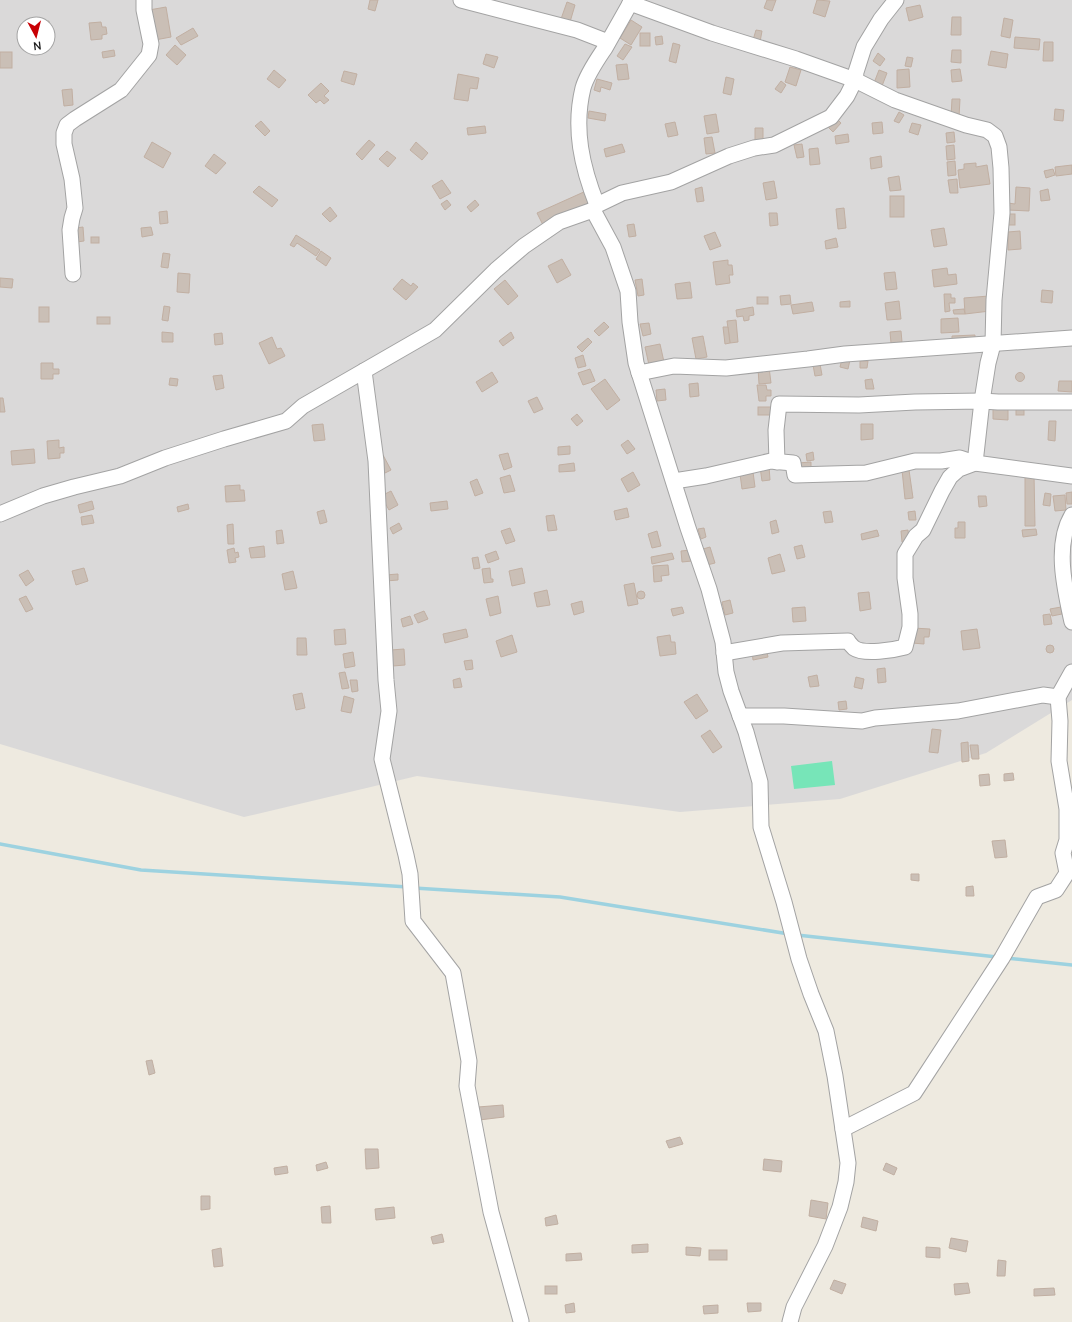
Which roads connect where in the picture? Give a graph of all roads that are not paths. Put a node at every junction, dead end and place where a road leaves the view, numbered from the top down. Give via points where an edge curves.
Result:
1 (144, 0) edge
2 (461, 0) edge
3 (896, 0) edge
4 (631, 2) edge
5 (608, 42) junction
6 (855, 80) junction
7 (595, 207) junction
8 (73, 274) dead end
9 (1072, 338) edge
10 (993, 344) junction
11 (364, 371) junction
12 (639, 373) junction
13 (982, 401) junction
14 (1072, 402) edge
15 (777, 462) junction
16 (975, 463) junction
17 (1072, 476) edge
18 (674, 481) junction
19 (0, 514) edge
20 (1072, 515) edge
21 (1072, 622) edge
22 (724, 653) junction
23 (1072, 672) edge
24 (1058, 697) junction
25 (740, 716) junction
26 (843, 1129) junction
27 (521, 1321) edge
28 (790, 1322) edge

1 - 8 street via 151,44 149,55 121,90 67,125 64,133 75,208 70,230
2 - 5 street via 577,30
3 - 6 street via 864,47
4 - 5 street
4 - 6 street via 712,33
5 - 7 street via 590,72 584,88 578,130 580,152
6 - 7 street via 831,117 795,135 774,145 729,156 671,182 622,192
6 - 10 street via 894,100 987,130 995,136 1001,168 1002,213 994,300
7 - 11 street via 560,222 524,246 435,330
7 - 12 street via 613,247 628,291 630,322
9 - 10 street
10 - 12 street via 845,354 726,368 674,366
10 - 13 street
11 - 19 street via 303,406 286,421 165,458 120,476 43,496
11 - 27 street via 376,461 389,711 382,758 410,874 413,921 453,973 468,1061 467,1086 491,1212
12 - 18 street
13 - 14 street
13 - 15 street via 858,405 779,404 776,430
13 - 16 street
15 - 16 street via 793,463 795,475 866,472 915,461 960,458
15 - 18 street
16 - 17 street
16 - 22 street via 959,469 950,477 923,530 916,536 906,554 905,578 910,620 905,647 887,651 866,651 854,649 848,641 814,641 782,643
18 - 22 street via 709,589
20 - 21 street via 1065,529 1062,554 1065,589
22 - 25 street via 726,672
23 - 24 street
24 - 25 street via 1043,695 958,711 862,721
24 - 26 street via 1059,761 1067,809 1063,853 1067,873 1056,890 1038,896 1002,958 914,1093
25 - 26 street via 760,782 761,827 810,994 826,1030 836,1076
26 - 28 street via 848,1163 840,1207 825,1246 794,1306

